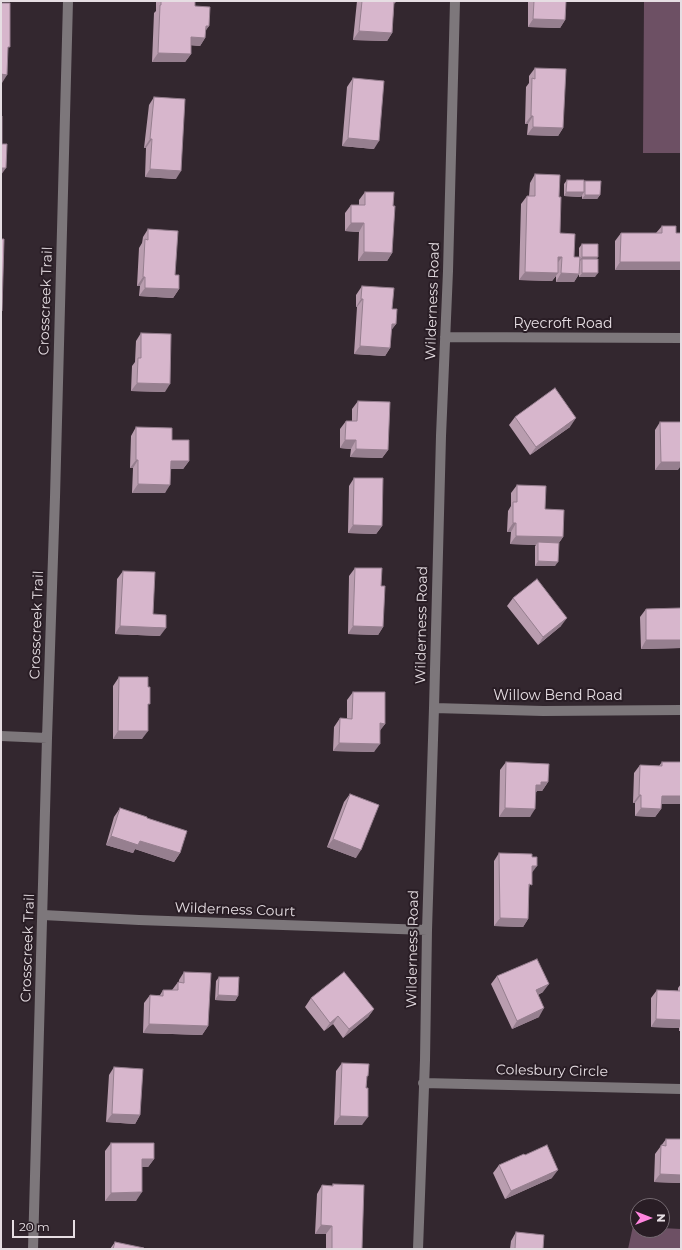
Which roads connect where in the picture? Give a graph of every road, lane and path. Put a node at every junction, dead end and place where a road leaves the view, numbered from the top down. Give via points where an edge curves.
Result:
1 (68, 1) edge
2 (455, 1) edge
3 (445, 338) junction
4 (681, 338) edge
5 (434, 708) junction
6 (681, 710) edge
7 (1, 736) edge
8 (47, 738) junction
9 (43, 915) junction
10 (427, 930) junction
11 (423, 1083) junction
12 (681, 1089) edge
13 (33, 1249) edge
14 (418, 1249) edge

1 - 8 street, Crosscreek Trail
2 - 3 street, Wilderness Road
3 - 4 street, Ryecroft Road
3 - 5 street, Wilderness Road
5 - 6 street, Willow Bend Road via 543,711
5 - 10 street, Wilderness Road
7 - 8 street
8 - 9 street, Crosscreek Trail
9 - 10 street, Wilderness Court
9 - 13 street, Crosscreek Trail
10 - 11 street, Wilderness Road
11 - 12 street, Colesbury Circle
11 - 14 street, Wilderness Road

